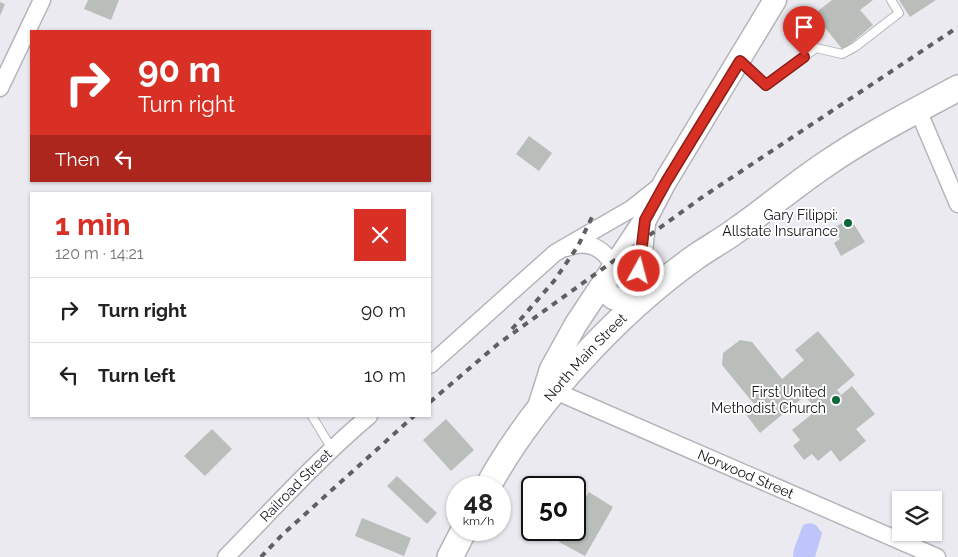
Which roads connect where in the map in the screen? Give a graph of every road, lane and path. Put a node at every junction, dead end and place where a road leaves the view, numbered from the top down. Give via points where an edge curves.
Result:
1 (42, 0) edge
2 (775, 0) edge
3 (891, 0) edge
4 (740, 61) junction
5 (0, 88) edge
6 (958, 88) edge
7 (918, 110) junction
8 (666, 182) junction
9 (958, 204) edge
10 (645, 220) junction
11 (555, 253) junction
12 (609, 273) junction
13 (641, 302) junction
14 (431, 364) edge
15 (555, 391) junction
16 (538, 413) junction
17 (313, 417) edge
18 (368, 417) edge
19 (332, 449) junction
20 (494, 476) edge
21 (458, 541) edge
22 (226, 557) edge
23 (450, 557) edge
24 (937, 557) edge

1 - 5 street
2 - 4 main road
3 - 4 lane via 899,13 855,47 842,54 816,48 766,85
4 - 8 main road
6 - 7 main road, North Main Street
7 - 9 street
7 - 13 main road, North Main Street via 827,163 697,256
8 - 10 main road
8 - 11 street via 631,208
10 - 12 main road
10 - 13 main road via 639,271
11 - 12 street via 572,246 587,245 599,249 607,254
11 - 14 street
12 - 13 main road via 606,292 613,298
12 - 16 main road via 551,369
13 - 15 main road, North Main Street via 586,355
15 - 16 main road, North Main Street
15 - 24 street, Norwood Street
16 - 20 main road, North Main Street
17 - 19 lane
18 - 19 street, Railroad Street
19 - 22 street, Railroad Street
21 - 23 main road

